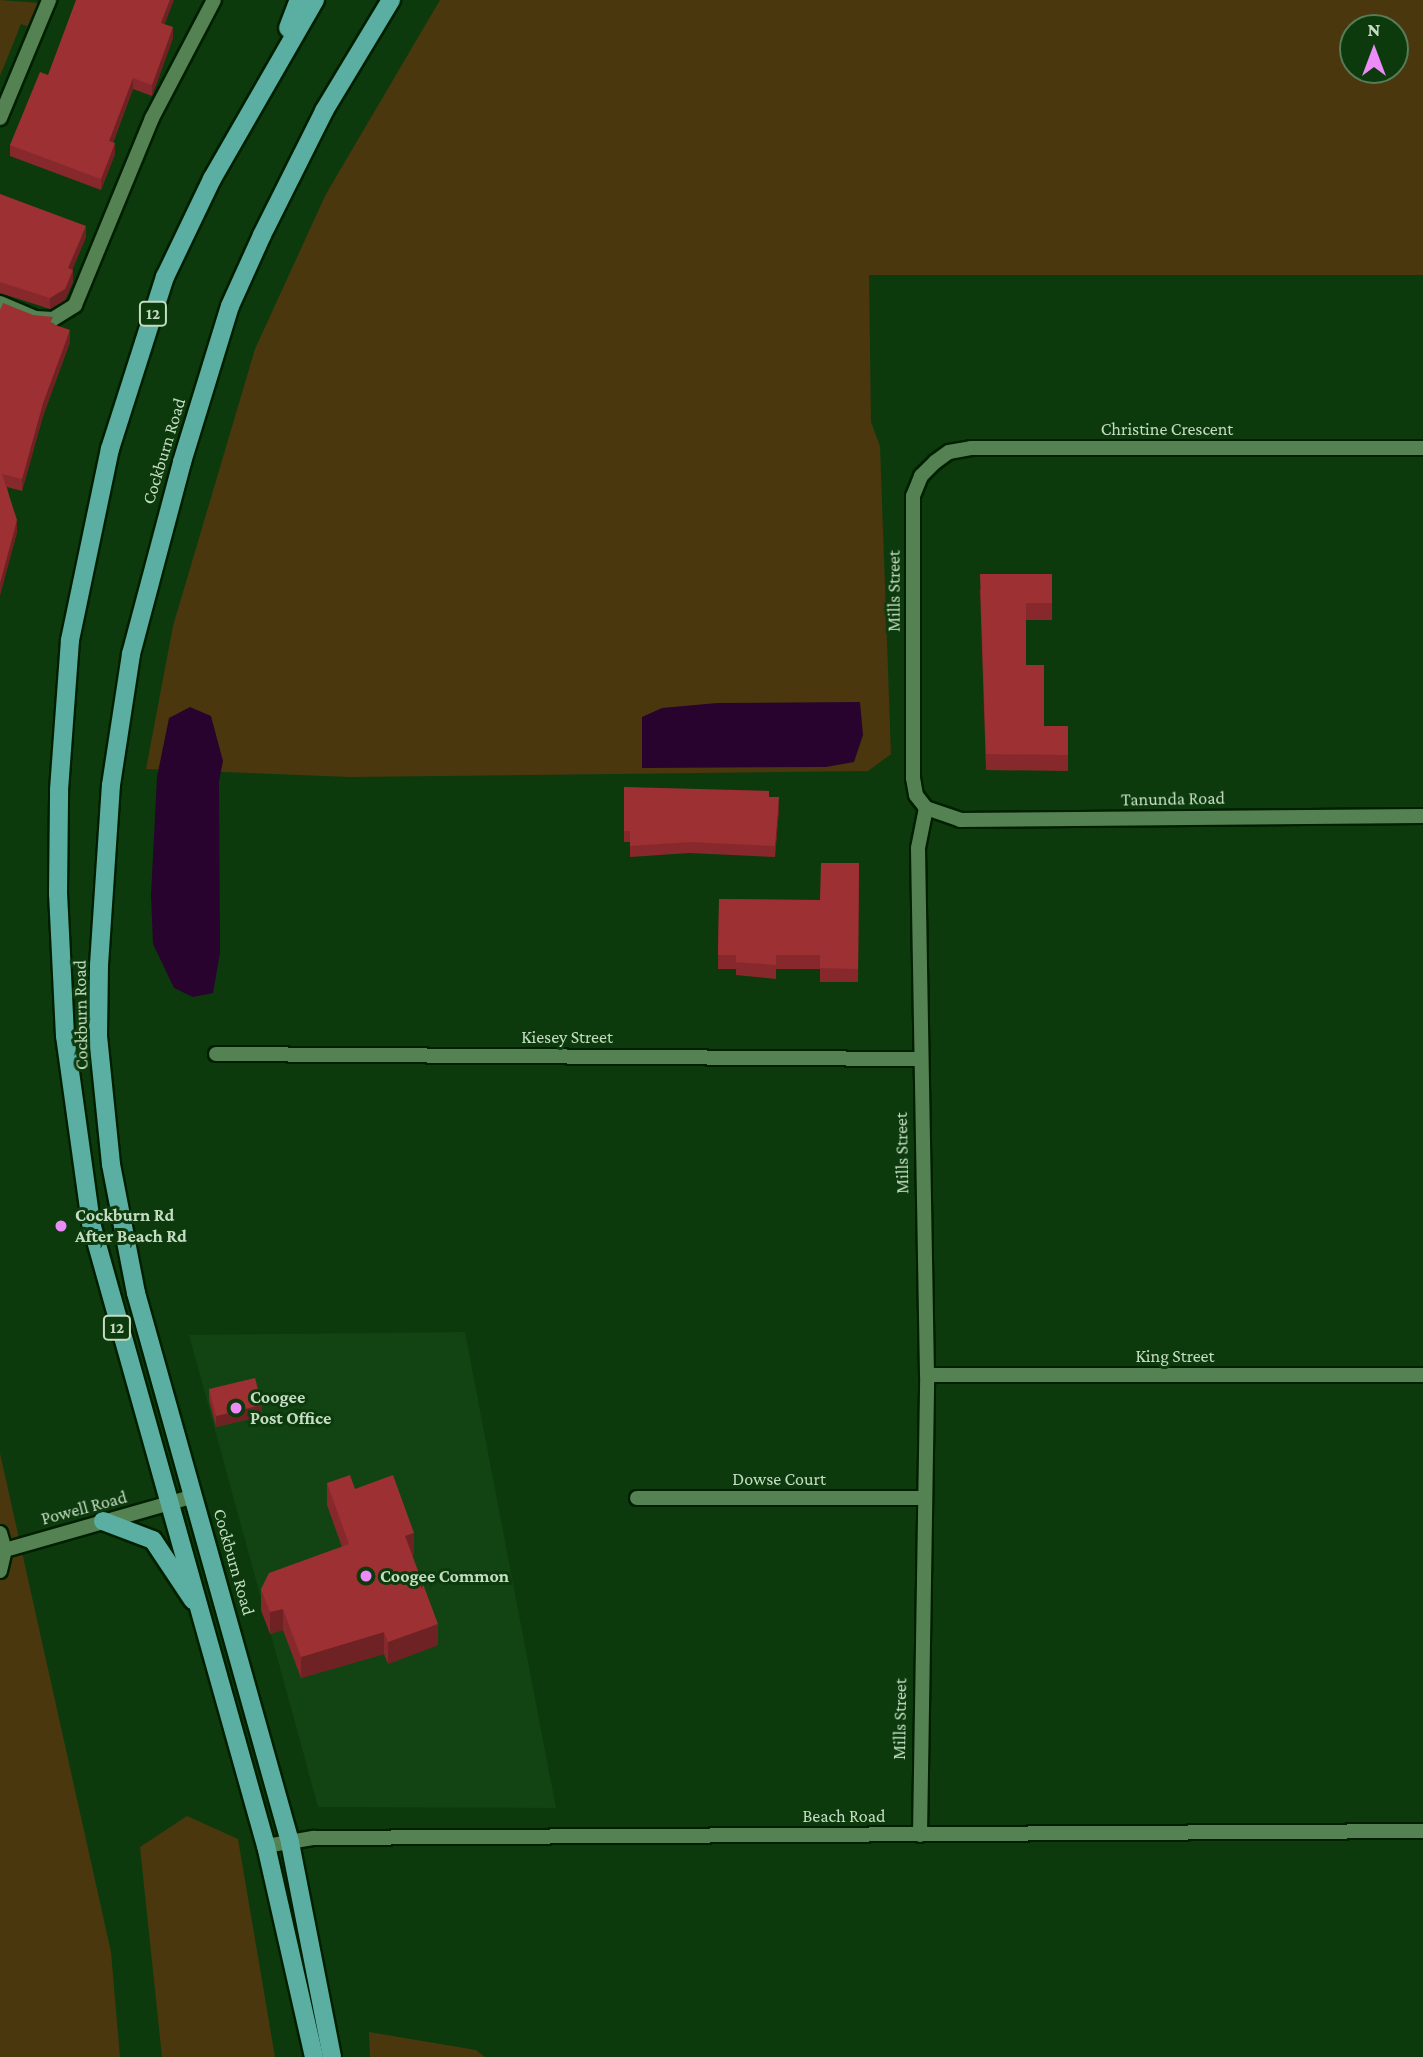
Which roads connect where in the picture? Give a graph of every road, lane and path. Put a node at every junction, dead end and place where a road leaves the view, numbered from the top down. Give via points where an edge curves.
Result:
1 (49, 0) edge
2 (214, 0) edge
3 (299, 0) edge
4 (315, 0) edge
5 (391, 0) edge
6 (274, 68) junction
7 (0, 118) edge
8 (0, 303) edge
9 (1423, 448) edge
10 (921, 476) joint
11 (926, 808) junction
12 (1423, 816) edge
13 (216, 1055) dead end
14 (919, 1059) junction
15 (927, 1375) junction
16 (1423, 1375) edge
17 (194, 1496) junction
18 (637, 1498) dead end
19 (921, 1498) junction
20 (172, 1504) junction
21 (103, 1521) junction
22 (0, 1533) edge
23 (3, 1550) edge
24 (0, 1571) edge
25 (202, 1614) junction
26 (1423, 1831) edge
27 (920, 1835) junction
28 (290, 1842) junction
29 (266, 1846) junction
30 (314, 2057) edge
31 (332, 2057) edge

1 - 7 street
2 - 8 street via 152,118 75,305 53,319
3 - 6 main road
4 - 6 main road, Cockburn Road / 12
5 - 17 main road, Cockburn Road / 12 via 324,111 230,306 170,503 131,654 111,785 98,1035 111,1164 136,1293
6 - 20 main road, Cockburn Road / 12 via 165,277 110,449 70,640 61,743 58,941 65,1036 91,1223 120,1340
9 - 10 street, Christine Crescent via 971,448 949,452
10 - 11 street, Mills Street via 913,496 913,778 916,795
11 - 12 street, Tanunda Road via 960,820
11 - 14 street, Mills Street via 918,848
13 - 14 street, Kiesey Street
14 - 15 street, Mills Street
15 - 16 street, King Street
15 - 19 street, Mills Street
17 - 20 street, Powell Road
17 - 28 main road, Cockburn Road / 12
18 - 19 street, Dowse Court
19 - 27 street, Mills Street
20 - 21 street, Powell Road
20 - 25 main road, Cockburn Road / 12
21 - 23 street, Powell Road
21 - 25 main road via 153,1540
22 - 23 street
23 - 24 street
25 - 29 main road, Cockburn Road / 12
26 - 27 street, Beach Road
27 - 28 street, Beach Road via 327,1838
28 - 29 street, Beach Road
28 - 31 main road, Cockburn Road / 12
29 - 30 main road, Cockburn Road / 12

